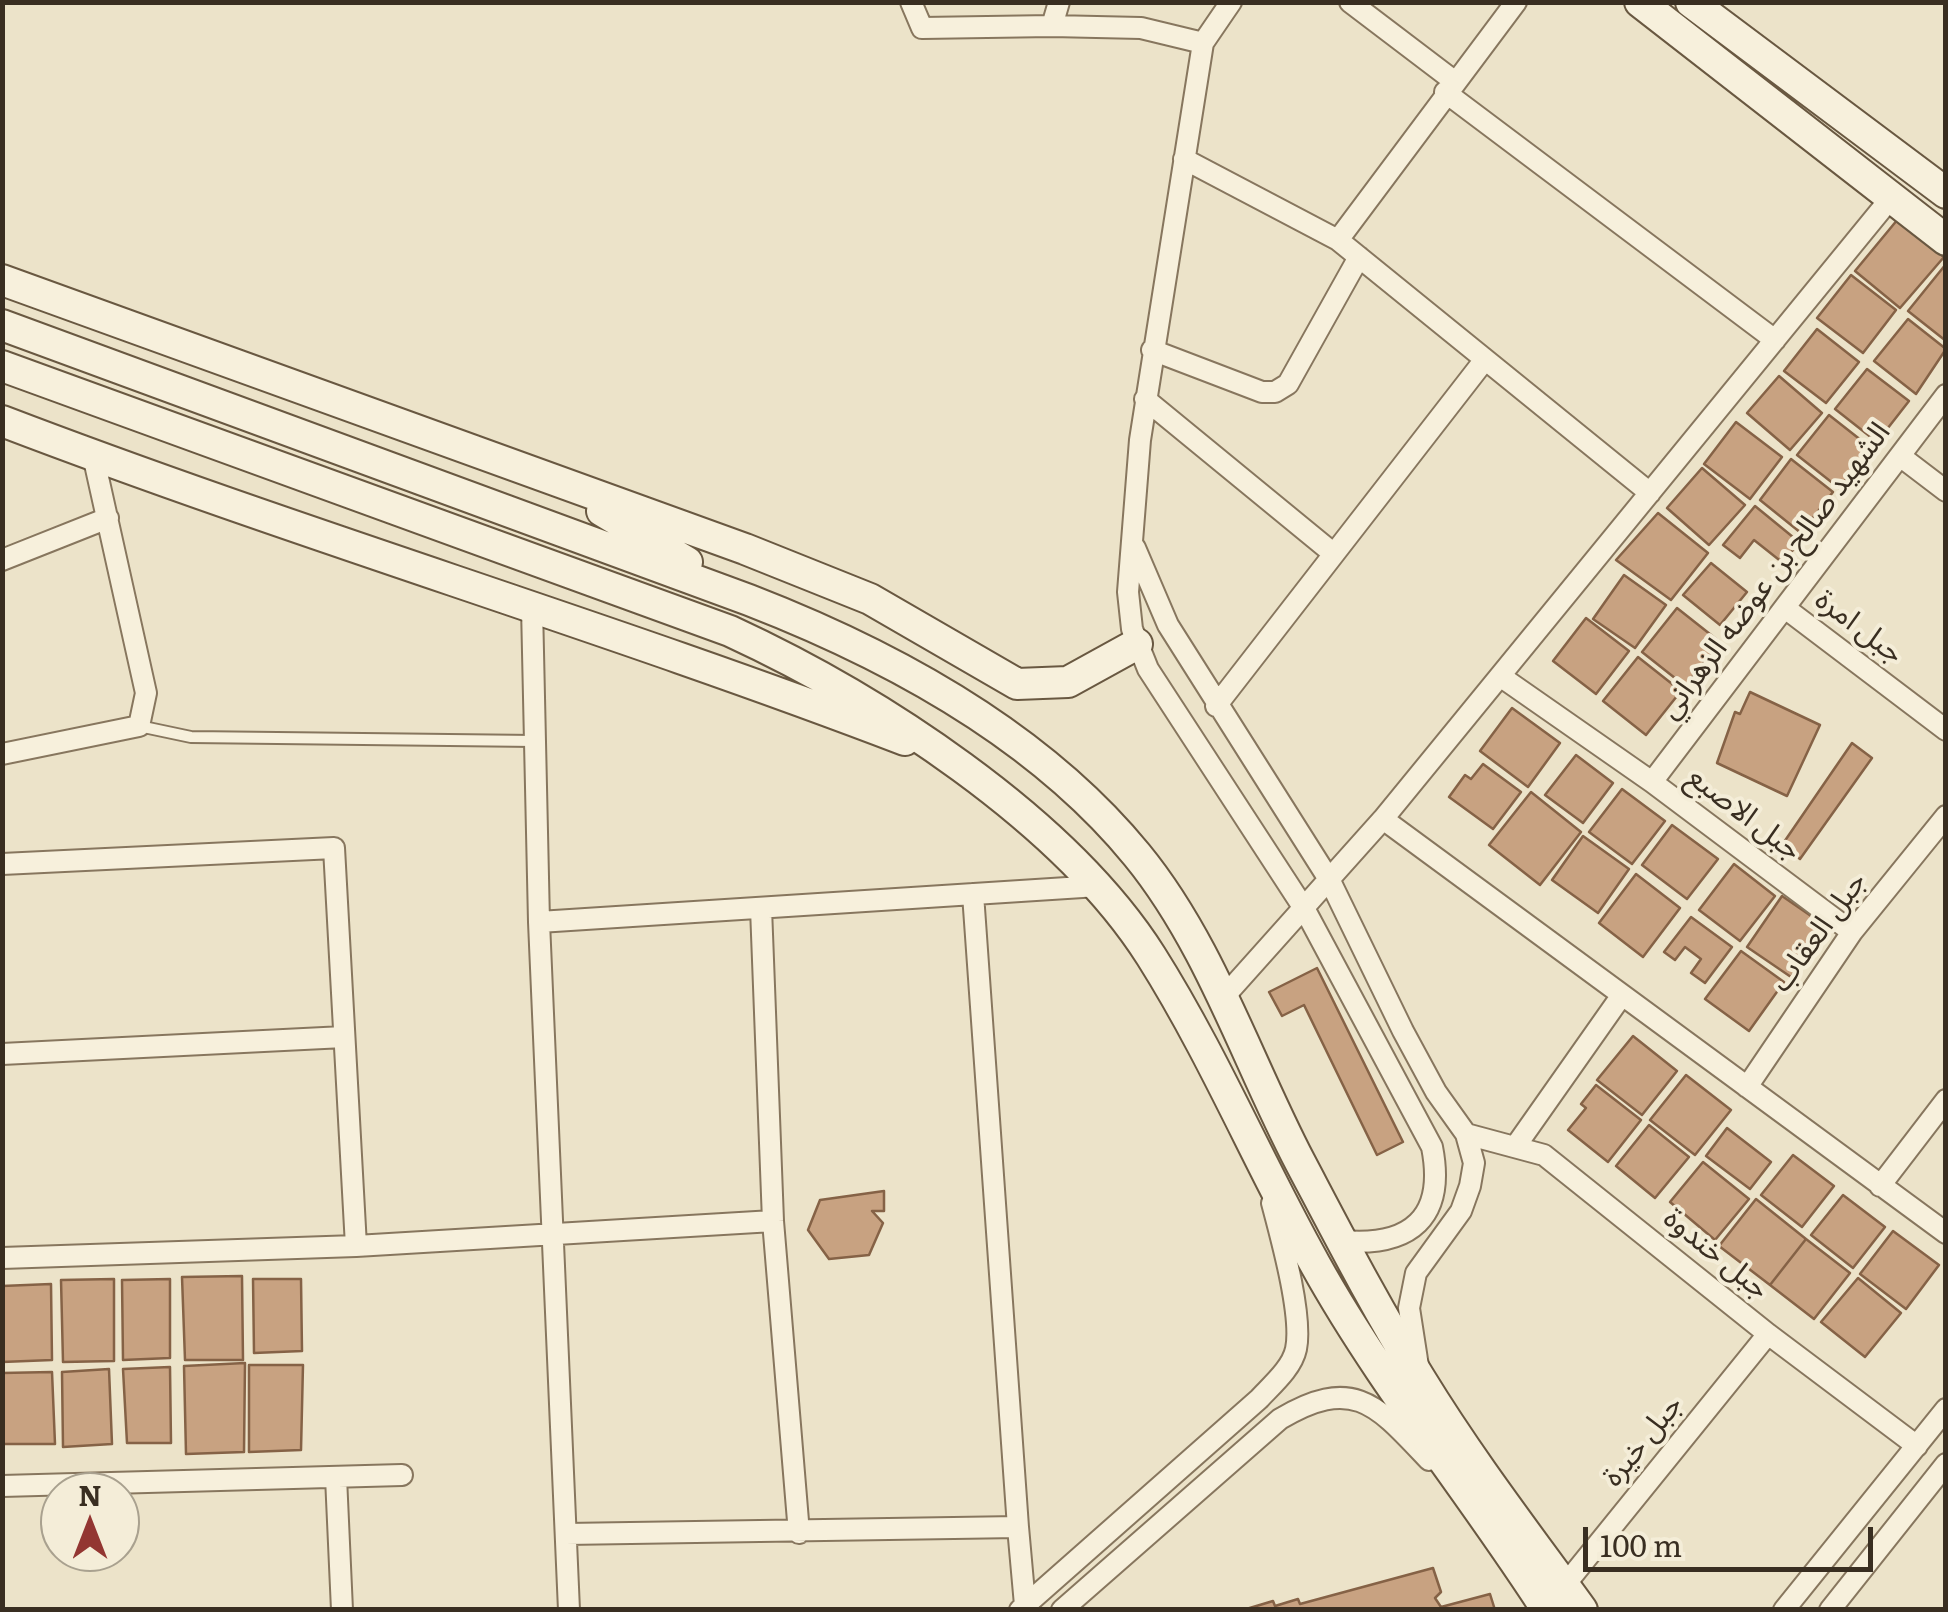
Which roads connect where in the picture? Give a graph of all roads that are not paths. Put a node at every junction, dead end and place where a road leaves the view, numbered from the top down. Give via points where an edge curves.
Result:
1 (911, 2) edge
2 (1059, 2) edge
3 (1232, 2) edge
4 (1350, 2) edge
5 (1516, 2) edge
6 (1640, 2) edge
7 (1691, 2) edge
8 (1052, 26) junction
9 (1203, 42) junction
10 (1450, 87) junction
11 (1184, 159) junction
12 (1946, 193) edge
13 (1890, 199) junction
14 (1338, 240) junction
15 (1946, 240) edge
16 (1359, 257) junction
17 (2, 280) edge
18 (2, 325) edge
19 (1775, 340) junction
20 (1152, 350) junction
21 (1484, 362) junction
22 (2, 366) edge
23 (1946, 396) edge
24 (1144, 399) junction
25 (2, 421) edge
26 (93, 455) junction
27 (1900, 456) junction
28 (545, 477) junction
29 (1946, 491) edge
30 (1650, 493) junction
31 (108, 518) junction
32 (1135, 546) junction
33 (1334, 554) junction
34 (2, 560) edge
35 (749, 600) junction
36 (532, 607) junction
37 (1784, 608) junction
38 (1138, 644) junction
39 (1500, 676) junction
40 (1216, 706) junction
41 (139, 726) junction
42 (1946, 730) edge
43 (535, 740) junction
44 (2, 754) edge
45 (943, 755) junction
46 (1652, 782) junction
47 (1946, 816) edge
48 (1383, 820) junction
49 (2, 864) edge
50 (1330, 881) junction
51 (1098, 886) junction
52 (973, 894) junction
53 (761, 908) junction
54 (1305, 910) junction
55 (540, 922) junction
56 (1852, 932) junction
57 (1622, 995) junction
58 (1222, 999) junction
59 (344, 1037) junction
60 (2, 1054) edge
61 (1746, 1087) junction
62 (1946, 1100) edge
63 (1466, 1134) junction
64 (1256, 1143) junction
65 (1515, 1147) junction
66 (1880, 1186) junction
67 (773, 1221) junction
68 (1946, 1233) edge
69 (553, 1235) junction
70 (1342, 1241) junction
71 (356, 1246) junction
72 (2, 1258) edge
73 (1768, 1334) junction
74 (1420, 1380) junction
75 (1946, 1409) edge
76 (1917, 1446) junction
77 (1946, 1464) edge
78 (402, 1475) dead end
79 (336, 1477) junction
80 (2, 1486) edge
81 (1018, 1527) junction
82 (800, 1533) junction
83 (566, 1534) junction
84 (1501, 1537) junction
85 (1564, 1602) edge
86 (1022, 1607) edge
87 (342, 1610) edge
88 (569, 1610) edge
89 (1062, 1610) edge
90 (1784, 1610) edge
91 (1830, 1610) edge

1 - 8 street via 922,28
2 - 8 street
3 - 9 street
4 - 10 street
5 - 10 street
6 - 13 main road
7 - 12 main road
8 - 9 street via 1141,28
9 - 11 street
10 - 14 street
10 - 19 street
11 - 14 street
11 - 20 street
13 - 15 main road
13 - 19 street
14 - 16 street
16 - 20 street via 1288,384 1275,392
16 - 21 street
17 - 28 main road
18 - 35 main road
19 - 30 street
20 - 24 street
21 - 30 street
21 - 33 street
22 - 45 main road via 730,631 807,666
23 - 27 street, الشهيد صالح بن عوضه الزهراني
24 - 32 street
24 - 33 street
25 - 26 main road
26 - 31 street
26 - 36 main road
27 - 29 street
27 - 37 street, الشهيد صالح بن عوضه الزهراني
28 - 35 main road
28 - 38 main road via 870,598 1017,684 1068,682
30 - 39 street
31 - 34 street
31 - 41 street via 146,693
32 - 38 street via 1128,592
32 - 40 street via 1168,625
33 - 40 street
35 - 58 main road via 934,689 1080,795 1138,856
36 - 43 street
36 - 45 main road
37 - 42 street, جبل امرة
37 - 46 street, الشهيد صالح بن عوضه الزهراني
38 - 54 street
39 - 46 street, جبل الاصبع
39 - 48 street
40 - 50 street
41 - 43 lane via 191,737
41 - 44 street
43 - 55 street
45 - 51 main road
46 - 56 street, جبل الاصبع
47 - 56 street, جبل العقاب
48 - 50 street
48 - 57 street
49 - 59 street via 334,848
50 - 54 street
50 - 63 street via 1402,1030
51 - 52 street
51 - 64 main road via 1150,954
52 - 53 street
52 - 81 street
53 - 55 street
53 - 67 street
54 - 58 street
54 - 70 street via 1432,1148 1438,1178 1418,1223 1400,1237 1383,1244
55 - 69 street
56 - 61 street, جبل العقاب
57 - 61 street
57 - 65 street
58 - 70 main road
59 - 60 street
59 - 71 street
61 - 66 street
62 - 66 street
63 - 65 street, جبل خندوة
63 - 74 street via 1474,1163 1470,1186 1416,1273 1408,1308
64 - 84 main road via 1314,1262 1374,1362
64 - 86 street via 1285,1253 1296,1349 1259,1398
65 - 73 street, جبل خندوة via 1544,1155
66 - 68 street
67 - 69 street
67 - 82 street
69 - 71 street
69 - 83 street
70 - 74 main road
71 - 72 street
73 - 76 street, جبل خندوة
73 - 85 street, جبل خيرة
74 - 85 main road
75 - 76 street
76 - 90 street
77 - 91 street
78 - 79 street
79 - 80 street
79 - 87 street
81 - 82 street
81 - 86 street
82 - 83 street
83 - 88 street
84 - 85 main road
84 - 89 street via 1390,1418 1340,1396 1314,1398 1280,1418

